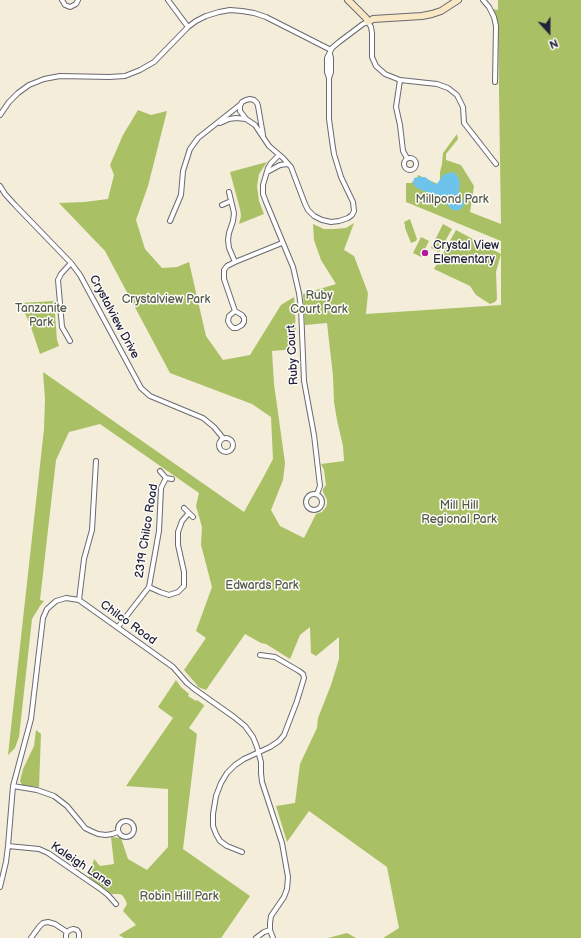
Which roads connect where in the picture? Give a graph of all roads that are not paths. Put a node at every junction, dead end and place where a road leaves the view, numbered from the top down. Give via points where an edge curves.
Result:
1 (62, 0) edge
2 (78, 0) edge
3 (168, 0) edge
4 (348, 0) edge
5 (458, 0) edge
6 (484, 0) edge
7 (368, 22) junction
8 (188, 27) junction
9 (330, 52) junction
10 (400, 80) junction
11 (495, 82) dead end
12 (242, 102) junction
13 (0, 115) edge
14 (246, 119) junction
15 (216, 125) junction
16 (262, 136) junction
17 (279, 154) junction
18 (407, 158) dead end
19 (288, 164) junction
20 (496, 164) dead end
21 (267, 172) junction
22 (0, 186) edge
23 (229, 192) dead end
24 (231, 202) junction
25 (222, 205) dead end
26 (170, 220) dead end
27 (282, 243) junction
28 (235, 262) junction
29 (71, 263) junction
30 (234, 311) junction
31 (70, 341) dead end
32 (223, 438) dead end
33 (96, 461) dead end
34 (160, 471) dead end
35 (166, 478) junction
36 (172, 479) dead end
37 (317, 494) junction
38 (184, 508) dead end
39 (149, 587) junction
40 (79, 600) junction
41 (118, 628) junction
42 (260, 655) dead end
43 (259, 752) junction
44 (13, 786) junction
45 (118, 832) junction
46 (8, 846) junction
47 (242, 852) dead end
48 (0, 887) edge
49 (116, 904) dead end
50 (270, 930) junction
51 (67, 932) junction
52 (31, 938) edge
53 (66, 938) edge
54 (79, 938) edge
55 (256, 938) edge
56 (274, 938) edge

1 - 2 street via 70,7
3 - 8 street
4 - 7 street
5 - 7 street via 432,14 373,19
6 - 11 street via 496,26
7 - 9 street via 339,42
7 - 10 street via 372,33 372,57 376,66 385,74
8 - 9 street via 206,16 219,12 230,10 254,13
8 - 13 street via 154,62 140,70 125,76 60,76 44,79 18,93
9 - 19 street via 327,58 329,119 334,154 353,202 352,215 331,222 314,216 308,210
10 - 18 street via 396,107
10 - 20 street via 437,84 457,95 463,107 464,124
12 - 14 street via 240,111
12 - 15 street
12 - 16 street via 250,99 257,103
14 - 15 street via 236,118
14 - 16 street
15 - 26 street via 198,138 190,149 183,171 181,195
16 - 17 street
17 - 19 street
17 - 21 street, Ruby Court
19 - 21 street
21 - 27 street, Ruby Court via 263,194
22 - 29 street, Crystalview Drive
23 - 24 street
24 - 25 street
24 - 28 street via 234,221 228,240
27 - 28 street
27 - 37 street, Ruby Court via 293,267 299,293 304,381 320,486
28 - 30 street via 227,266 223,275
29 - 31 street via 58,280 62,327
29 - 32 street, Crystalview Drive via 141,388 150,396 203,418
30 - 30 street via 228,321 237,328 242,325 244,318
33 - 40 street via 92,530 84,559
34 - 35 street, 2319 Chilco Road
35 - 36 street, 2319 Chilco Road
35 - 39 street, 2319 Chilco Road via 161,488 159,531
37 - 37 street, Ruby Court via 312,494 306,500 307,506 314,510 322,504 322,498
38 - 39 street, 2319 Chilco Road via 191,515 182,521 178,532 184,586 178,592 169,595
39 - 41 street, 2319 Chilco Road
40 - 41 street, Chilco Road
40 - 44 street via 66,598 56,601 47,609 43,618 31,719
41 - 43 street, Chilco Road via 173,667 193,688 245,726 254,737
42 - 43 street via 275,657 299,671 304,678 284,735 270,748
43 - 47 street via 239,762 227,774 216,796 213,826 216,834 220,841
43 - 50 street, Chilco Road via 262,782 282,843 288,877 284,897 271,916
44 - 45 street via 54,796 91,831 106,835
44 - 46 street
45 - 45 street via 127,837 134,829 131,823 124,821 118,825
46 - 48 street
46 - 49 street, Kaleigh Lane via 39,849 48,853 99,888
50 - 55 street
50 - 56 street
51 - 52 street via 48,922 43,923
51 - 53 street
51 - 54 street via 76,930

